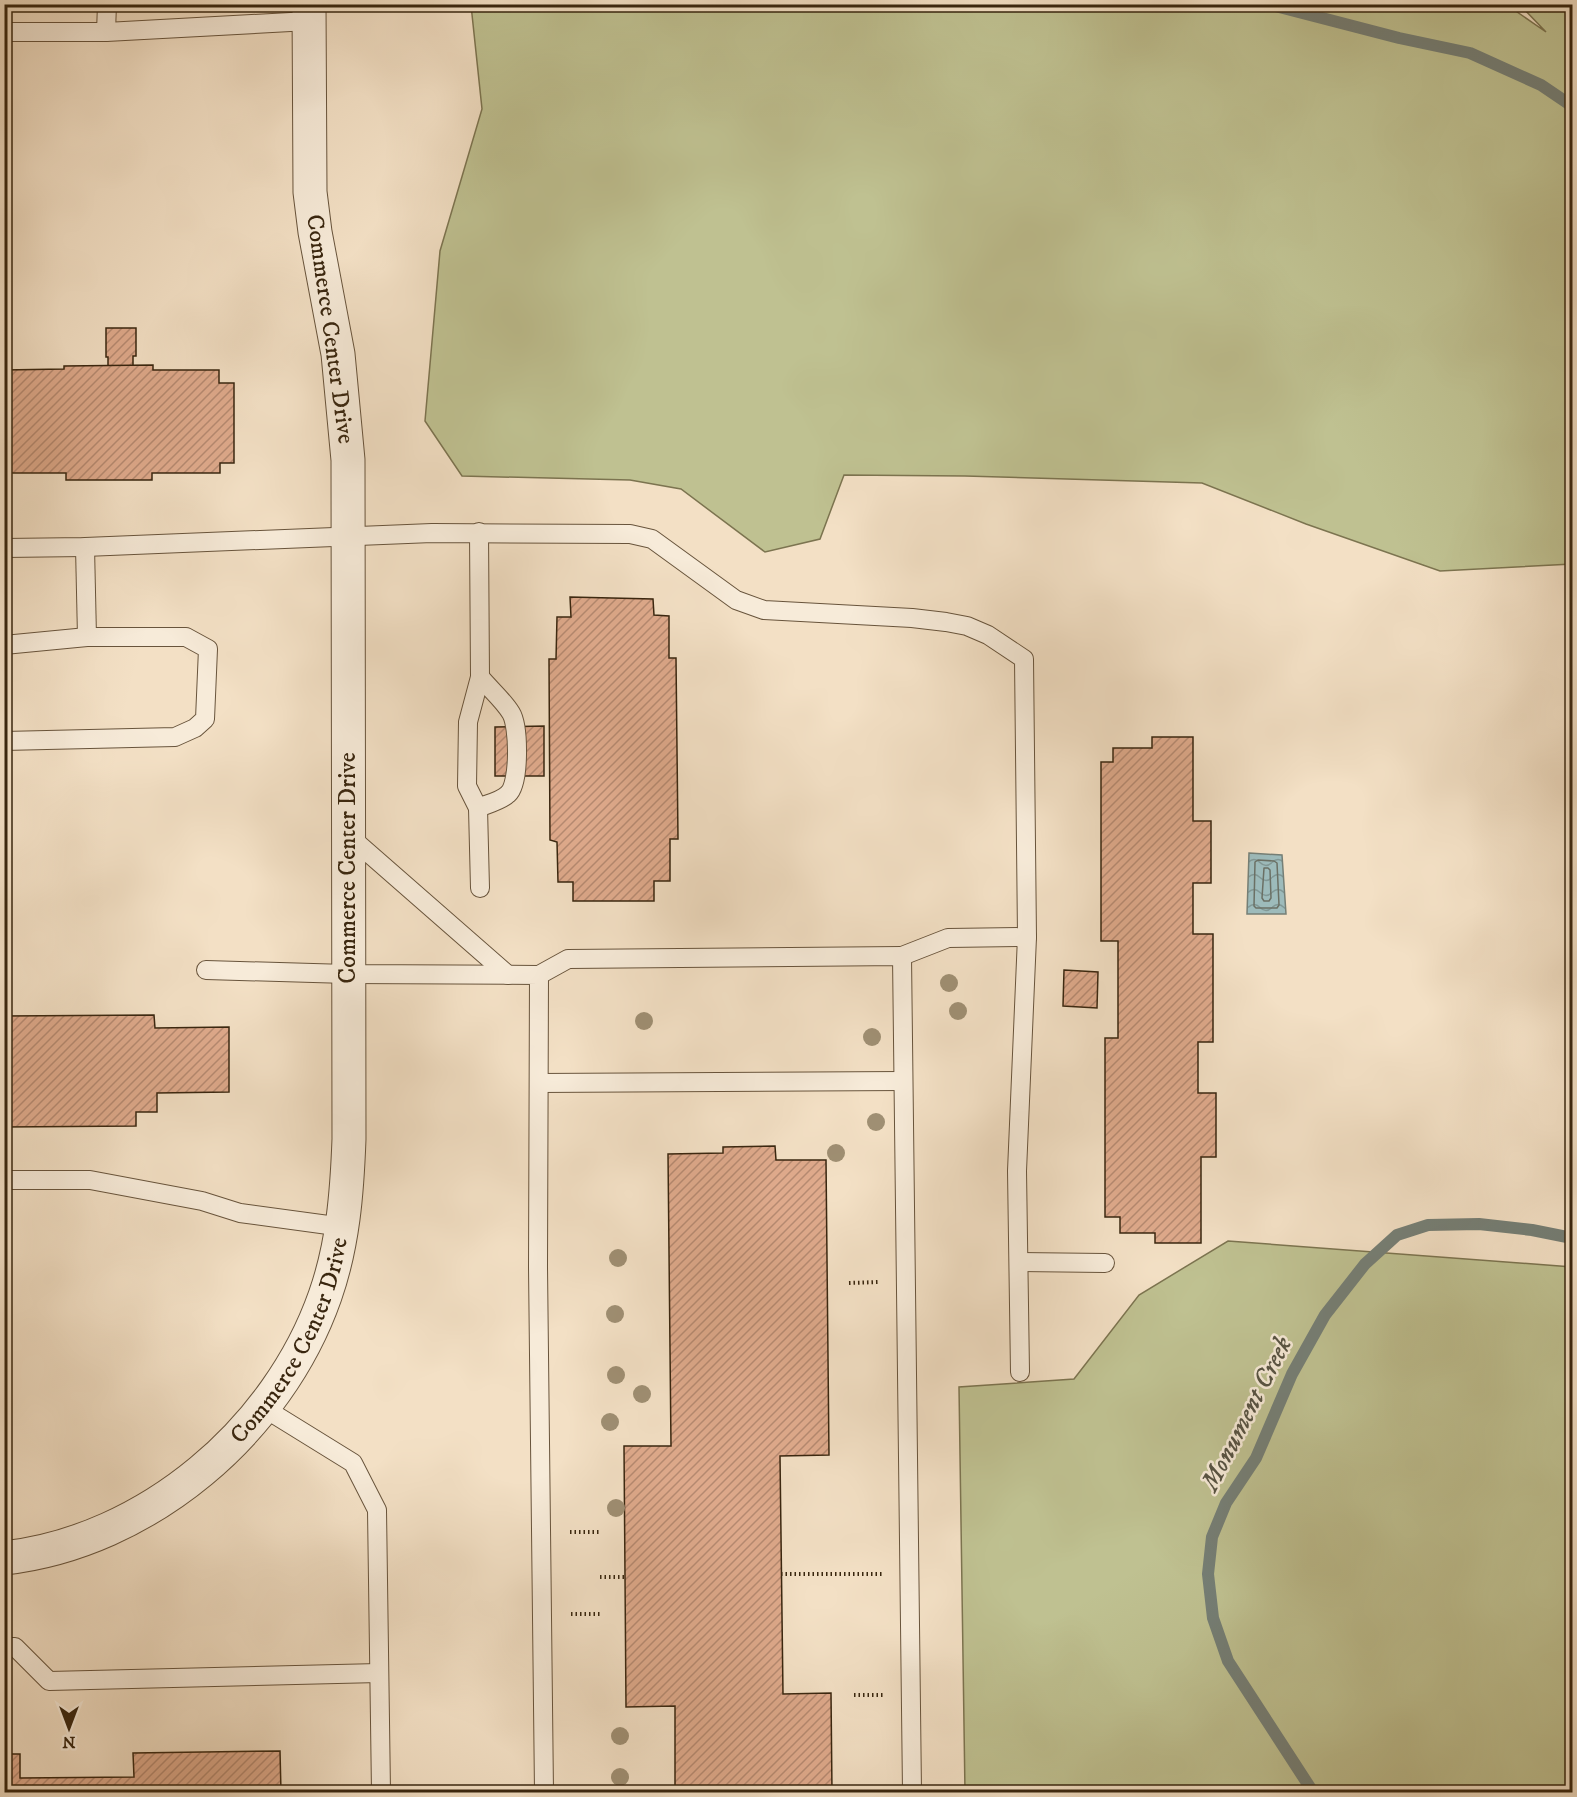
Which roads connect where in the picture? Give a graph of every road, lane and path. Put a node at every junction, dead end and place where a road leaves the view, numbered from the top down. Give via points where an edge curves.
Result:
1 (107, 4) edge
2 (309, 13) edge
3 (4, 32) edge
4 (106, 32) junction
5 (479, 532) junction
6 (348, 535) junction
7 (85, 547) junction
8 (4, 548) edge
9 (87, 637) junction
10 (4, 645) edge
11 (480, 677) junction
12 (4, 741) edge
13 (478, 808) junction
14 (348, 835) junction
15 (480, 888) dead end
16 (1027, 937) junction
17 (902, 956) junction
18 (206, 970) dead end
19 (347, 974) junction
20 (508, 975) junction
21 (538, 975) junction
22 (903, 1081) junction
23 (539, 1083) junction
24 (4, 1180) edge
25 (343, 1227) junction
26 (1019, 1263) junction
27 (1105, 1263) dead end
28 (1020, 1372) dead end
29 (264, 1408) junction
30 (4, 1558) edge
31 (781, 1574) dead end
32 (852, 1574) dead end
33 (600, 1577) dead end
34 (625, 1577) dead end
35 (4, 1647) edge
36 (379, 1673) junction
37 (381, 1792) edge
38 (544, 1792) edge
39 (912, 1792) edge

1 - 4 lane
2 - 4 lane
2 - 6 street, Commerce Center Drive via 310,192 338,354 348,459
3 - 4 lane
5 - 6 lane
5 - 11 lane
5 - 16 lane via 642,535 736,600 764,610 946,622 988,635 1024,659
6 - 7 lane
6 - 14 street, Commerce Center Drive
7 - 8 lane
7 - 9 lane
9 - 10 lane
9 - 12 lane via 186,637 208,649 205,719 176,737
11 - 13 lane via 468,722 467,786
11 - 13 lane via 514,721 516,774 507,796
13 - 15 lane
14 - 19 street, Commerce Center Drive
14 - 20 lane
16 - 17 lane via 948,938
16 - 26 lane via 1017,1171
17 - 21 lane via 568,959
17 - 22 lane
18 - 19 lane
19 - 20 lane
19 - 25 street, Commerce Center Drive via 349,1140
20 - 21 lane
21 - 23 lane
22 - 23 lane
22 - 39 lane
23 - 38 lane
24 - 25 lane via 90,1180 202,1201 240,1213
25 - 29 street, Commerce Center Drive via 326,1295 311,1332
26 - 27 lane
26 - 28 lane
29 - 30 street, Commerce Center Drive via 208,1467 145,1510 60,1548
29 - 36 lane via 353,1463 377,1510
31 - 32 path
33 - 34 path
35 - 36 lane via 15,1647 49,1681
36 - 37 lane

